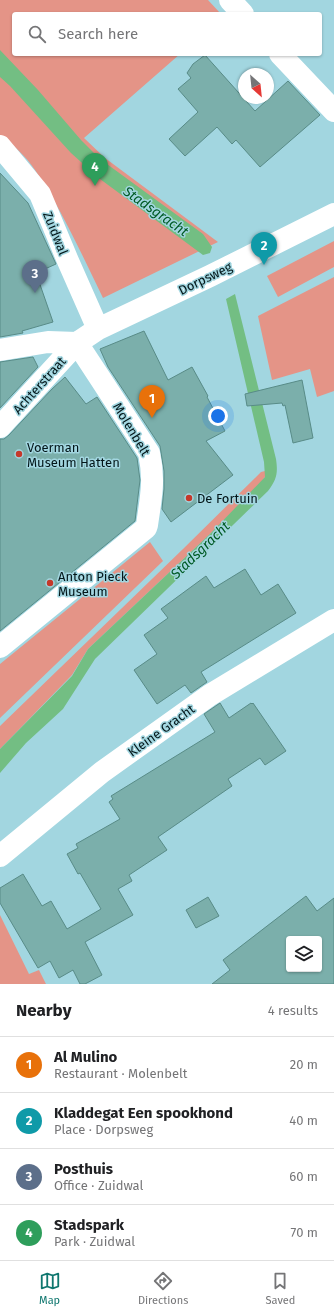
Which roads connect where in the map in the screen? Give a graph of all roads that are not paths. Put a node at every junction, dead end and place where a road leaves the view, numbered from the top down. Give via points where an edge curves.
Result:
1 (230, 0) edge
2 (241, 12) edge
3 (282, 56) edge
4 (334, 112) edge
5 (0, 146) edge
6 (334, 214) edge
7 (98, 329) junction
8 (77, 343) junction
9 (0, 350) edge
10 (0, 427) edge
11 (334, 620) edge
12 (0, 647) edge
13 (0, 856) edge

1 - 2 street
3 - 4 street
5 - 7 street, Zuidwal via 40,194
6 - 7 street, Dorpsweg
7 - 8 street, Dorpsweg
8 - 9 street via 48,342
8 - 10 street, Achterstraat
8 - 12 street, Molenbelt via 149,452 153,486 147,525 100,567
11 - 13 street, Kleine Gracht via 210,694 102,772

